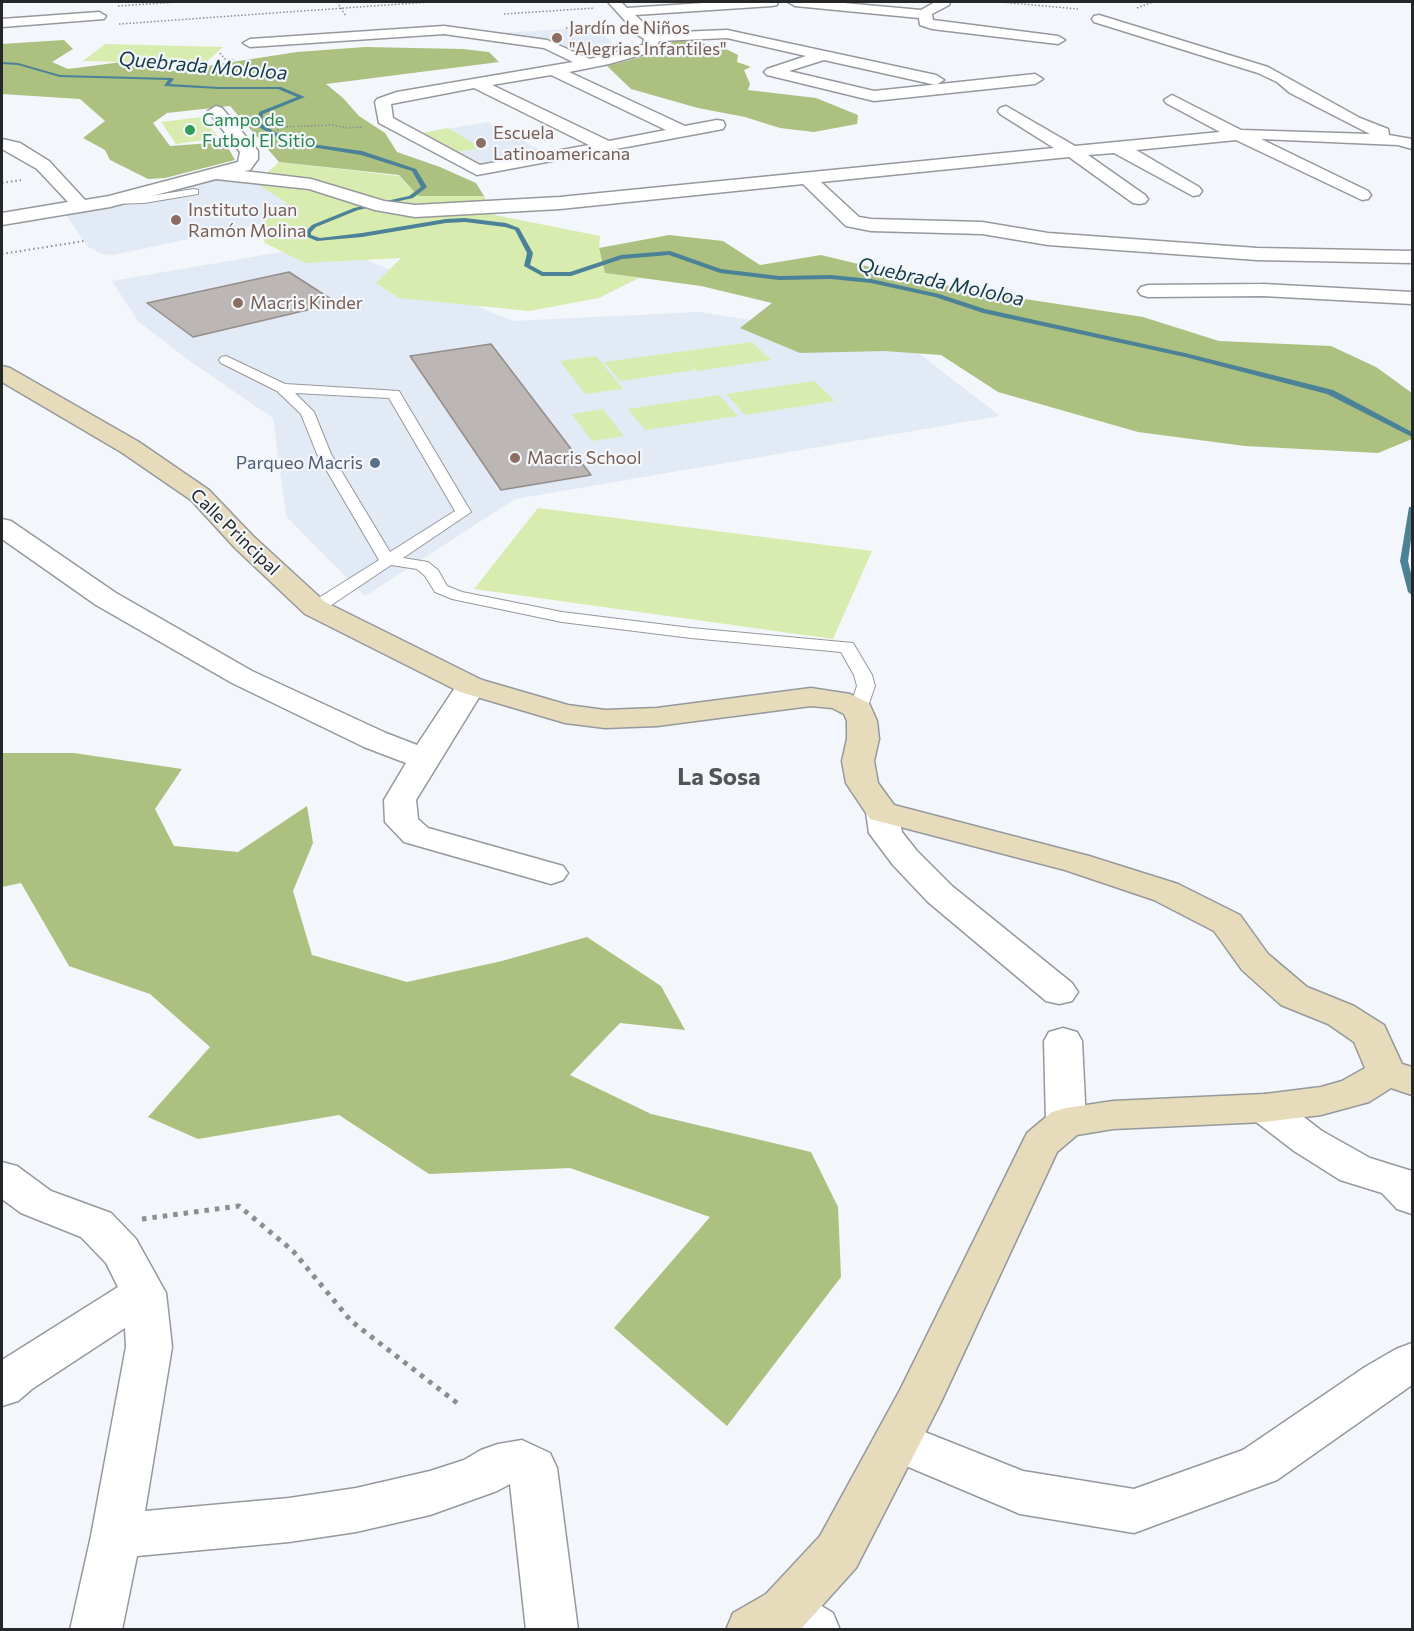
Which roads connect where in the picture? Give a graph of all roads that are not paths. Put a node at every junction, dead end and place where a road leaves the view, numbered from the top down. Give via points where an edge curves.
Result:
1 (772, 2) edge
2 (795, 2) edge
3 (944, 2) edge
4 (619, 7) edge
5 (923, 14) junction
6 (1093, 14) road end
7 (99, 16) road end
8 (2, 23) edge
9 (652, 37) junction
10 (1058, 40) dead end
11 (250, 43) dead end
12 (824, 55) junction
13 (589, 64) junction
14 (553, 70) junction
15 (1035, 79) dead end
16 (475, 83) junction
17 (964, 87) junction
18 (1172, 100) dead end
19 (216, 111) dead end
20 (1006, 111) dead end
21 (717, 124) dead end
22 (684, 132) junction
23 (1238, 135) junction
24 (1408, 141) edge
25 (2, 144) edge
26 (608, 147) junction
27 (1119, 148) junction
28 (1074, 153) junction
29 (218, 174) junction
30 (807, 178) junction
31 (1193, 191) dead end
32 (194, 192) dead end
33 (1362, 195) dead end
34 (1139, 199) dead end
35 (110, 201) junction
36 (81, 206) junction
37 (2, 219) edge
38 (1413, 257) edge
39 (1148, 291) dead end
40 (1413, 298) edge
41 (226, 360) dead end
42 (2, 373) edge
43 (282, 388) junction
44 (2, 527) edge
45 (387, 560) junction
46 (315, 608) junction
47 (471, 686) junction
48 (858, 709) junction
49 (424, 759) junction
50 (882, 812) junction
51 (551, 873) dead end
52 (1059, 992) dead end
53 (1063, 1041) dead end
54 (1400, 1077) edge
55 (1265, 1108) junction
56 (1066, 1122) junction
57 (2, 1177) edge
58 (1413, 1198) edge
59 (144, 1293) junction
60 (1413, 1362) edge
61 (2, 1387) edge
62 (897, 1441) junction
63 (116, 1536) junction
64 (784, 1623) edge
65 (96, 1629) edge
66 (552, 1629) edge

1 - 4 street
2 - 5 street
3 - 5 street
4 - 9 street
5 - 10 street via 927,17 925,22 932,25
6 - 24 street via 1263,70 1354,121
7 - 8 street
9 - 12 street via 727,34
9 - 13 street via 650,48
11 - 13 street via 444,30 547,44
12 - 17 street
12 - 17 street via 772,72 874,96
13 - 14 street
14 - 16 street
14 - 22 street
15 - 17 street
16 - 26 street
16 - 26 street via 382,102 385,120 477,170
18 - 23 street
19 - 29 street via 249,151 244,166
20 - 28 street
21 - 22 street
22 - 26 street
23 - 24 street
23 - 27 street
23 - 33 street
25 - 36 street via 43,165
27 - 28 street
27 - 31 street
28 - 30 street
28 - 34 street
29 - 30 street via 311,184 415,212 560,203
29 - 35 street
30 - 38 street via 853,222 871,225 982,228 1048,239 1257,254
32 - 35 lane
35 - 36 street
36 - 37 street
39 - 40 street via 1263,290
41 - 43 lane
42 - 46 street, Calle Principal via 130,447 200,495
43 - 45 lane via 307,412 324,454
43 - 45 lane via 394,394 463,512
44 - 49 street via 106,599 242,677
45 - 46 lane
45 - 48 lane via 422,565 441,589 458,596 562,617 847,647 866,686
46 - 47 street, Calle Principal
47 - 48 street, Calle Principal via 565,714 605,719 657,717 811,697 839,700
47 - 49 street
48 - 50 street via 863,739 858,761 862,783
49 - 51 street via 400,800 402,822 416,835
50 - 52 street via 886,833 940,894
50 - 54 street via 1077,863 1176,897 1227,923 1255,962 1294,996 1341,1015 1370,1034
53 - 56 street
54 - 55 street via 1321,1101
55 - 56 street via 1113,1114
55 - 58 street via 1308,1141 1355,1169 1397,1182
56 - 62 street via 1041,1143
57 - 59 street via 36,1202 96,1225 121,1251
59 - 61 street
59 - 63 street via 149,1347
60 - 62 street via 1260,1465 1134,1511 1020,1492
62 - 64 street via 838,1552
63 - 65 street
63 - 66 street via 356,1510 430,1493 480,1476 498,1465 522,1461 533,1468

